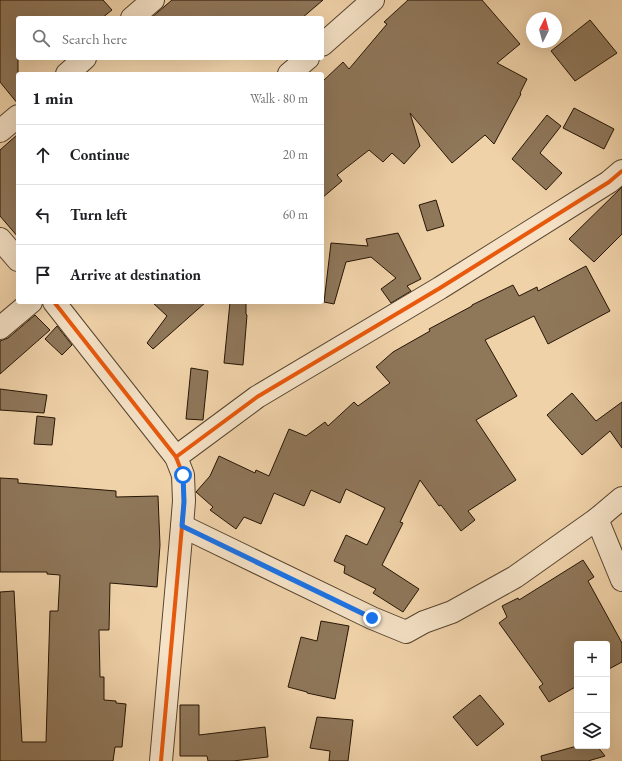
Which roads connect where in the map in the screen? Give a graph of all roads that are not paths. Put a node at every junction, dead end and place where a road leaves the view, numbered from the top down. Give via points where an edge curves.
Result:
1 (153, 0) edge
2 (373, 0) edge
3 (134, 16) edge
4 (324, 43) edge
5 (83, 60) edge
6 (306, 60) edge
7 (68, 72) edge
8 (292, 72) edge
9 (16, 118) edge
10 (0, 131) edge
11 (622, 171) edge
12 (0, 239) edge
13 (16, 258) edge
14 (29, 304) edge
15 (56, 304) edge
16 (0, 328) edge
17 (176, 457) junction
18 (622, 498) edge
19 (597, 519) junction
20 (182, 526) junction
21 (622, 580) edge
22 (161, 761) edge

1 - 3 street
2 - 4 street
5 - 7 street
6 - 8 street
9 - 10 street
11 - 17 street via 609,182 447,283 257,397
12 - 13 street
14 - 16 street
15 - 17 street
17 - 20 street via 183,475
18 - 19 street
19 - 20 street via 516,577 452,612 406,632
19 - 21 street
20 - 22 street

